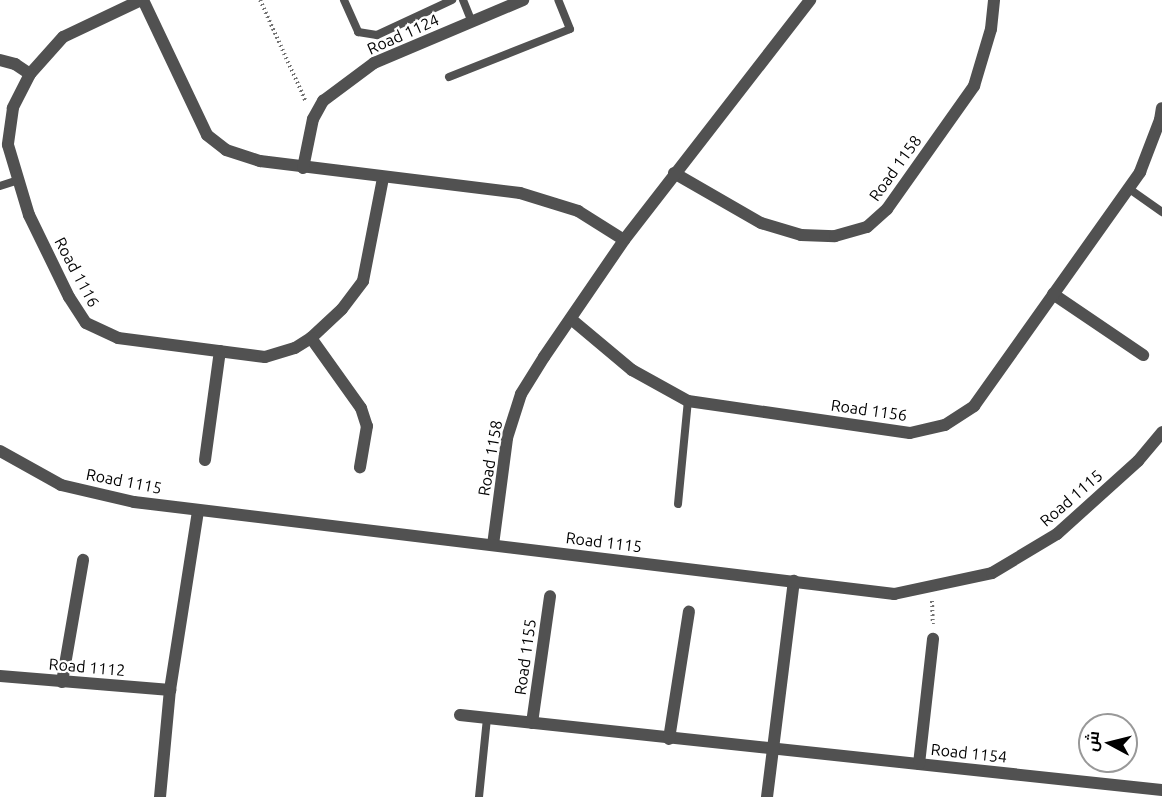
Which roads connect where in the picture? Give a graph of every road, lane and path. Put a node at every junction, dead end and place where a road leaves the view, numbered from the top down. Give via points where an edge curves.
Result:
1 (142, 0) edge
2 (260, 0) edge
3 (344, 0) edge
4 (452, 0) edge
5 (464, 0) edge
6 (523, 0) edge
7 (558, 0) edge
8 (810, 0) edge
9 (994, 0) edge
10 (472, 22) junction
11 (0, 60) edge
12 (30, 74) junction
13 (449, 77) dead end
14 (1162, 108) edge
15 (313, 119) junction
16 (303, 168) junction
17 (674, 173) junction
18 (383, 178) junction
19 (18, 180) junction
20 (0, 186) edge
21 (1128, 189) junction
22 (1162, 212) edge
23 (624, 240) junction
24 (1053, 294) junction
25 (572, 319) junction
26 (311, 338) junction
27 (220, 351) junction
28 (1143, 355) dead end
29 (688, 401) junction
30 (1162, 432) edge
31 (0, 451) edge
32 (205, 460) dead end
33 (360, 467) dead end
34 (678, 504) dead end
35 (198, 511) junction
36 (494, 545) junction
37 (83, 560) dead end
38 (794, 581) junction
39 (932, 586) junction
40 (550, 596) dead end
41 (689, 612) dead end
42 (933, 639) joint
43 (0, 676) edge
44 (62, 682) junction
45 (170, 690) junction
46 (460, 715) dead end
47 (487, 718) junction
48 (532, 723) junction
49 (669, 739) junction
50 (773, 748) junction
51 (919, 764) junction
52 (1162, 790) edge
53 (160, 797) edge
54 (479, 797) edge
55 (767, 797) edge

1 - 12 street, Road 1116 via 63,37
1 - 16 street, Road 1116 via 207,135 226,150
2 - 15 path
3 - 4 lane via 358,32 377,35
5 - 10 lane
6 - 10 street, Road 1124
7 - 13 lane via 570,29
8 - 17 street, Road 1158
9 - 17 street, Road 1158 via 991,29 974,86 887,209 867,227 835,236 801,235 761,224
10 - 15 street, Road 1124 via 374,63 323,101
11 - 12 street
12 - 19 street, Road 1116 via 13,108 8,145
14 - 21 street, Road 1156 via 1140,172
15 - 16 street, Road 1124
16 - 18 street, Road 1116
17 - 23 street, Road 1158
18 - 23 street, Road 1116 via 520,193 578,211
18 - 26 street, Road 1116 via 363,281 342,309
19 - 20 lane
19 - 27 street, Road 1116 via 29,215 86,323 118,338
21 - 22 lane
21 - 24 street, Road 1156
23 - 25 street, Road 1158
24 - 28 street
24 - 29 street, Road 1156 via 974,406 945,425 910,433
25 - 29 street, Road 1156 via 632,370
25 - 36 street, Road 1158 via 521,394 507,438
26 - 27 street, Road 1116 via 295,348 265,357
26 - 33 street via 361,408 367,426
27 - 32 street
29 - 34 lane
30 - 39 street, Road 1115 via 1138,461 1057,534 992,573
31 - 35 street, Road 1115 via 61,485 134,502
35 - 36 street, Road 1115
35 - 45 street
36 - 38 street, Road 1115
37 - 44 street
38 - 39 street, Road 1115 via 894,594
38 - 50 street
39 - 42 path
40 - 48 street, Road 1155
41 - 49 street
42 - 51 street
43 - 44 street, Road 1112
44 - 45 street, Road 1112
45 - 53 street
46 - 47 street, Road 1154
47 - 48 street, Road 1154
47 - 54 lane
48 - 49 street, Road 1154
49 - 50 street, Road 1154
50 - 51 street, Road 1154
50 - 55 street
51 - 52 street, Road 1154

